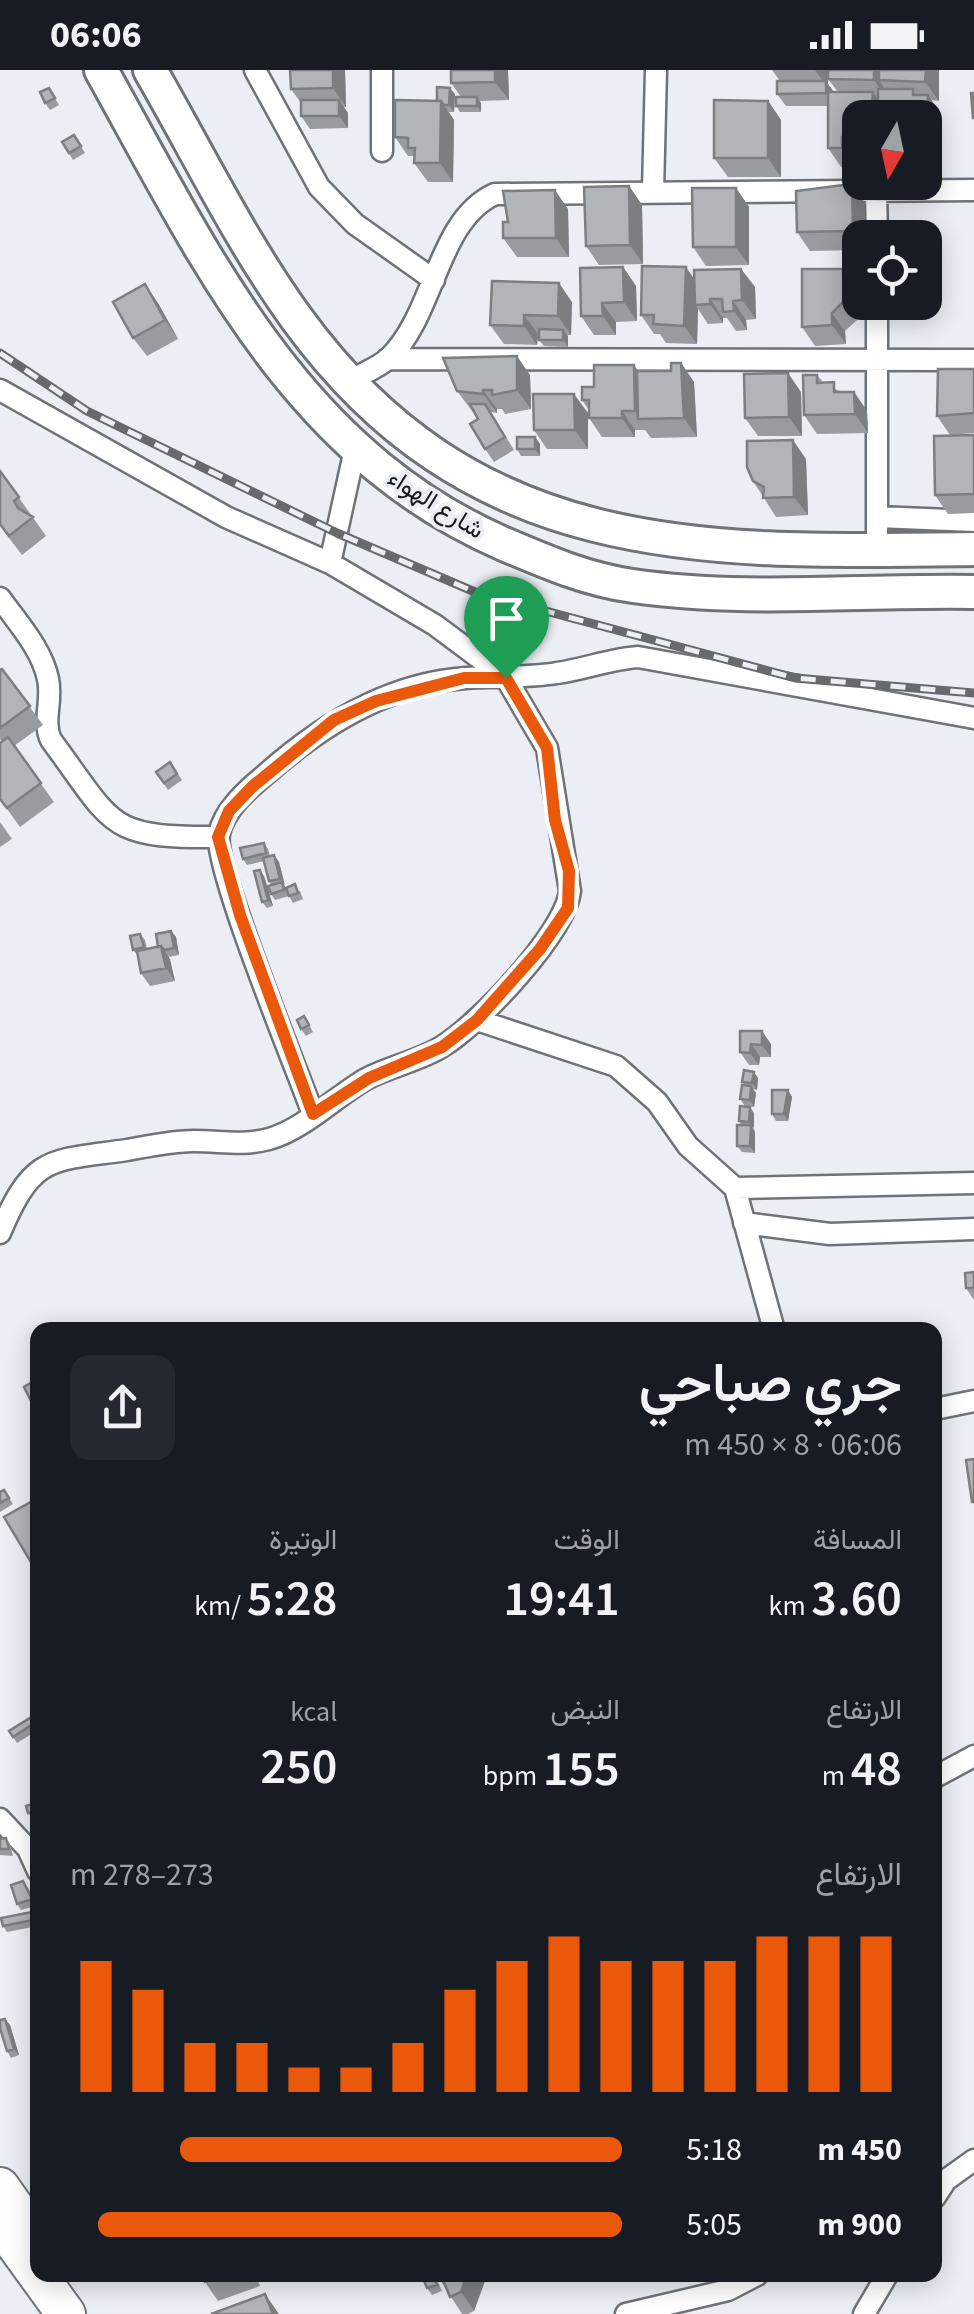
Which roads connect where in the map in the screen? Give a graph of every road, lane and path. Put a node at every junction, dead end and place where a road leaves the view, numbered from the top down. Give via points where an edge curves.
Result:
1 (101, 70) edge
2 (150, 70) edge
3 (255, 70) edge
4 (382, 70) edge
5 (656, 70) edge
6 (382, 152) dead end
7 (842, 190) edge
8 (942, 190) edge
9 (974, 190) edge
10 (654, 191) junction
11 (434, 280) junction
12 (877, 320) edge
13 (388, 359) junction
14 (974, 360) edge
15 (878, 361) junction
16 (348, 382) junction
17 (0, 390) edge
18 (355, 450) junction
19 (475, 481) junction
20 (878, 517) junction
21 (974, 521) edge
22 (460, 524) junction
23 (974, 549) edge
24 (877, 550) junction
25 (330, 563) junction
26 (974, 592) edge
27 (0, 598) edge
28 (506, 678) junction
29 (974, 718) edge
30 (218, 837) junction
31 (477, 1020) junction
32 (313, 1114) junction
33 (974, 1183) edge
34 (735, 1188) junction
35 (744, 1222) junction
36 (974, 1230) edge
37 (0, 1233) edge
38 (772, 1322) edge
39 (974, 1401) edge
40 (942, 1407) edge
41 (974, 1756) edge
42 (942, 1773) edge
43 (0, 1819) edge
44 (30, 1853) edge
45 (974, 2160) edge
46 (942, 2186) edge
47 (0, 2187) edge
48 (0, 2224) edge
49 (30, 2229) edge
50 (30, 2265) edge
51 (43, 2282) edge
52 (68, 2282) edge
53 (743, 2282) edge
54 (883, 2282) edge
55 (66, 2314) edge
56 (92, 2314) edge
57 (626, 2314) edge
58 (864, 2314) edge

1 - 18 main road, شارع الهواء via 252,332
2 - 16 main road, شارع الهواء via 296,318
3 - 11 street via 319,187 356,224
4 - 6 street
5 - 10 street
7 - 10 street
8 - 9 street
10 - 11 street via 495,194 465,216
11 - 13 street via 412,329
12 - 15 street
13 - 15 street
13 - 16 street
14 - 15 street
15 - 20 street
16 - 19 main road, شارع الهواء via 432,456
17 - 25 street via 226,518
18 - 22 main road, شارع الهواء
18 - 25 street
19 - 22 main road
19 - 24 main road, شارع الهواء via 574,522 689,546
20 - 21 street
20 - 24 street
22 - 26 main road, شارع الهواء via 545,562 631,586 742,594
23 - 24 main road, شارع الهواء
25 - 28 street via 435,625
27 - 30 street via 42,659 51,740 114,824 152,836
28 - 29 street via 638,657
28 - 30 street via 418,688 334,720 253,786 229,811
28 - 31 street via 547,748 570,890 555,929
30 - 32 street
31 - 32 street via 442,1047 369,1078
31 - 34 street via 616,1066
32 - 37 street via 274,1138 239,1146 195,1141 65,1158 35,1171
33 - 34 street
34 - 35 street
35 - 36 street via 830,1234
35 - 38 street
39 - 40 street
41 - 42 street
43 - 44 street
45 - 46 street
47 - 49 highway
48 - 50 highway
51 - 55 highway
52 - 56 highway
53 - 57 street
54 - 58 street

